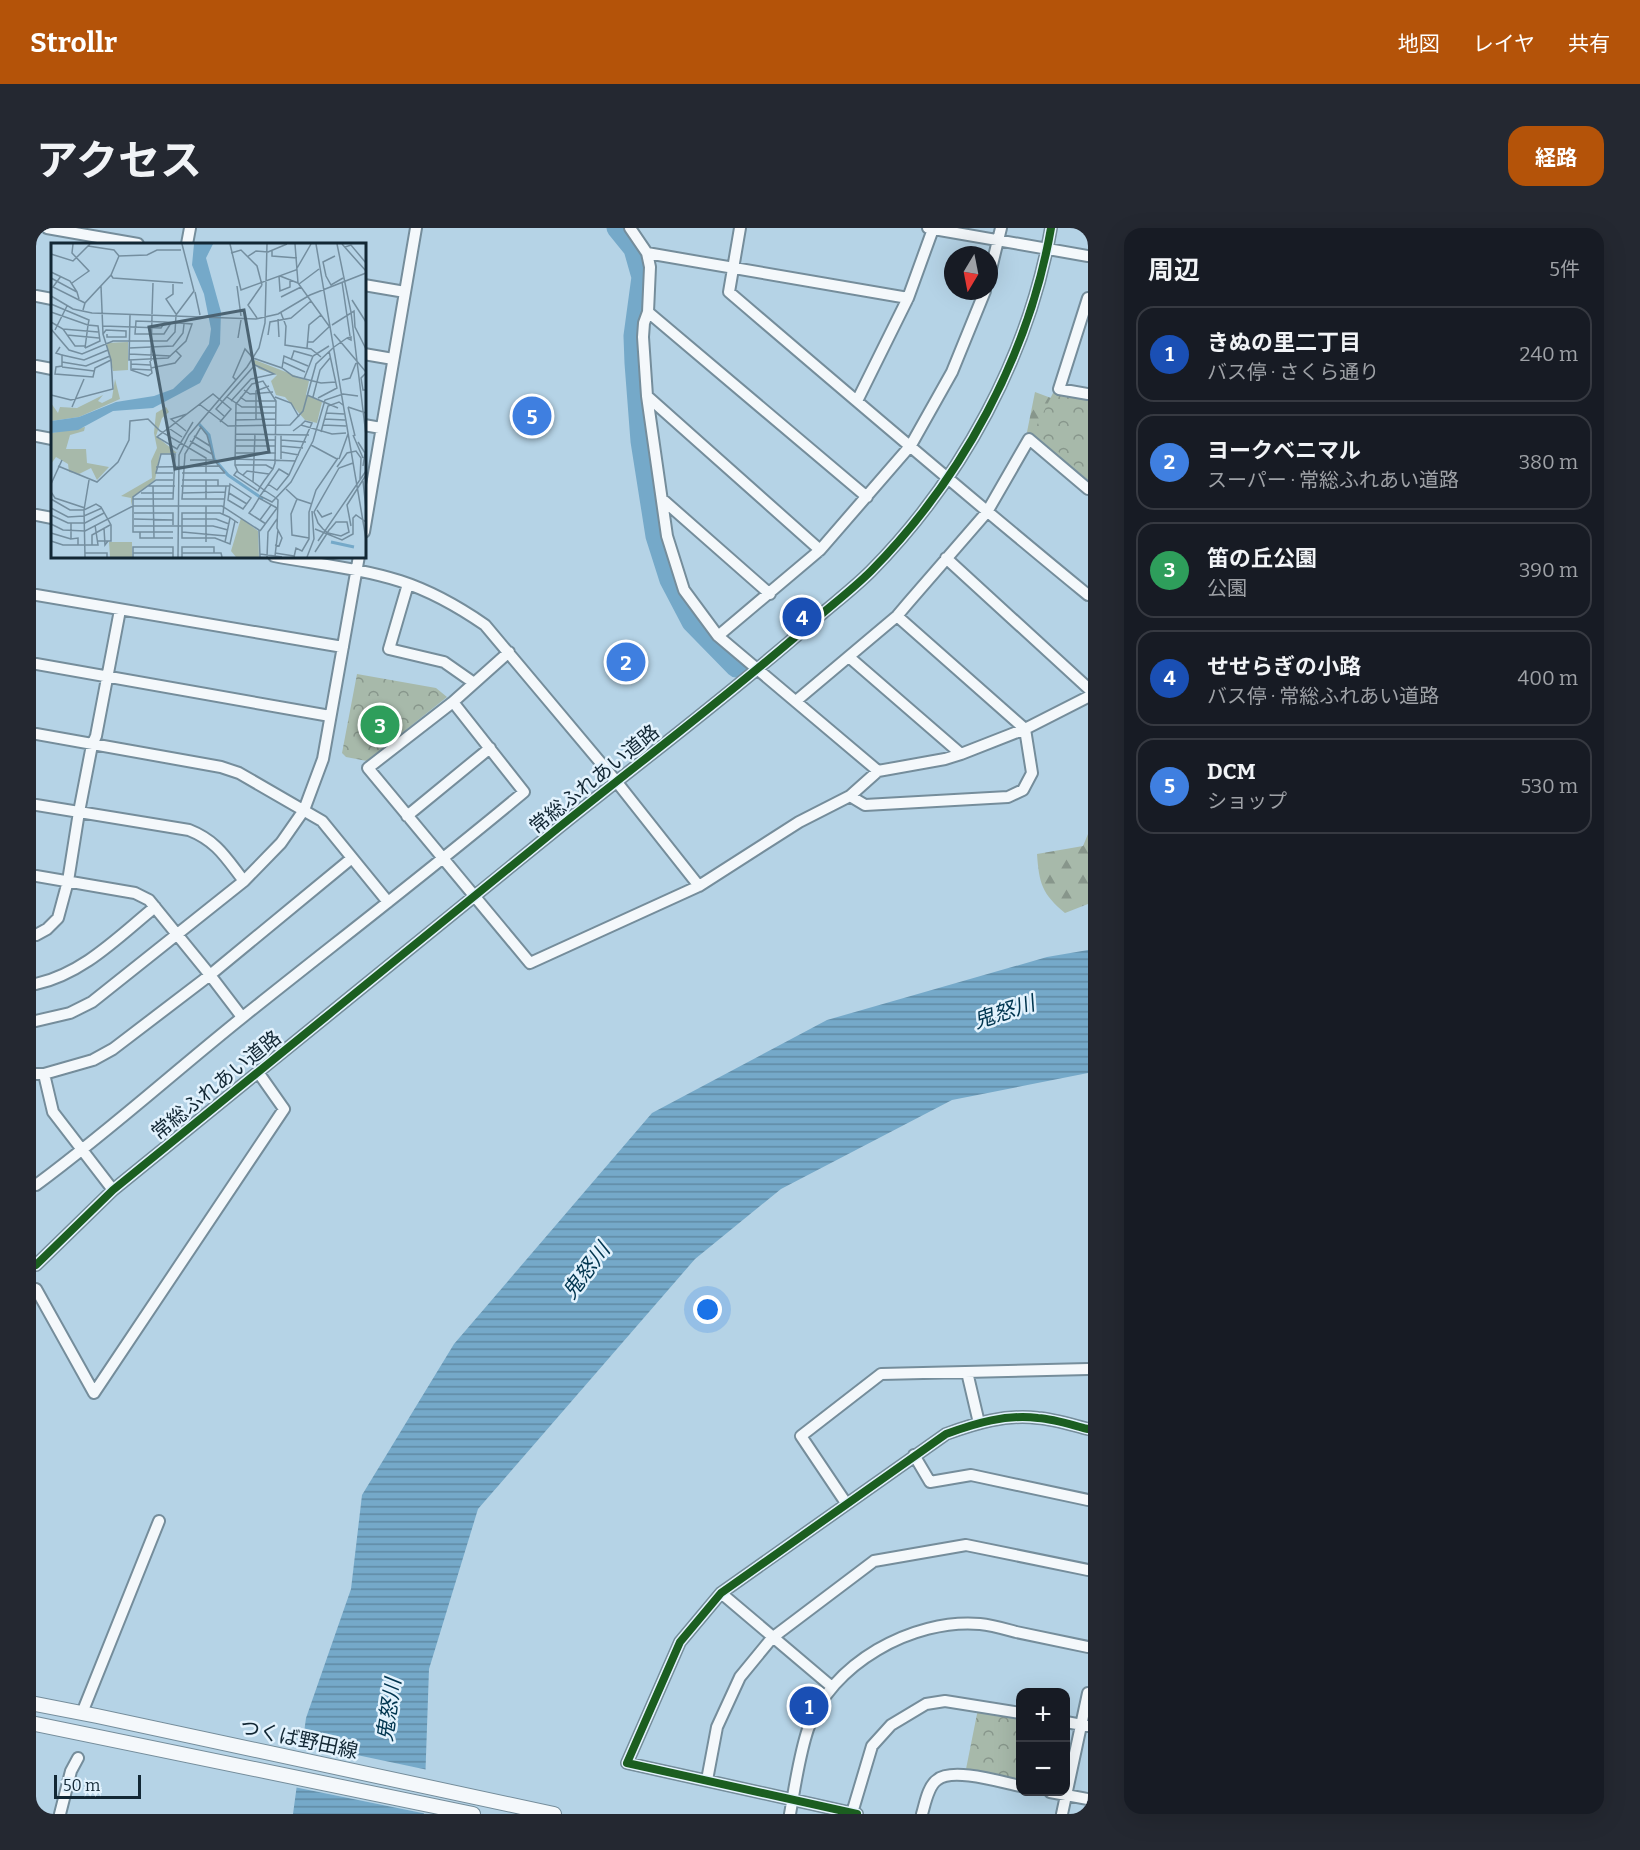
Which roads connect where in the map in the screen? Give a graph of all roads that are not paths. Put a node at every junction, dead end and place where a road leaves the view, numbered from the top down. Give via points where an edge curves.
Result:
1 (47, 228) edge
2 (190, 228) edge
3 (417, 228) edge
4 (630, 228) edge
5 (740, 228) edge
6 (930, 228) edge
7 (1001, 228) edge
8 (1051, 228) edge
9 (999, 240) junction
10 (132, 243) edge
11 (187, 243) edge
12 (997, 246) edge
13 (1048, 249) junction
14 (647, 253) junction
15 (1088, 256) edge
16 (733, 268) junction
17 (366, 285) edge
18 (405, 292) junction
19 (36, 296) edge
20 (908, 298) junction
21 (1088, 298) edge
22 (51, 299) edge
23 (981, 300) edge
24 (648, 312) junction
25 (1085, 323) edge
26 (366, 354) edge
27 (393, 359) junction
28 (36, 366) edge
29 (51, 369) edge
30 (1088, 394) edge
31 (647, 396) junction
32 (857, 401) junction
33 (366, 425) edge
34 (381, 428) junction
35 (36, 436) edge
36 (51, 439) edge
37 (911, 445) junction
38 (947, 479) junction
39 (1088, 489) edge
40 (368, 494) edge
41 (867, 497) junction
42 (662, 499) junction
43 (987, 512) junction
44 (366, 513) edge
45 (36, 515) edge
46 (51, 518) edge
47 (820, 550) junction
48 (285, 558) edge
49 (359, 558) edge
50 (946, 558) junction
51 (356, 571) junction
52 (408, 584) junction
53 (770, 594) junction
54 (36, 595) edge
55 (1088, 595) edge
56 (120, 609) junction
57 (897, 616) junction
58 (718, 636) junction
59 (343, 647) junction
60 (509, 652) junction
61 (849, 657) junction
62 (36, 664) edge
63 (758, 670) junction
64 (108, 677) junction
65 (474, 683) junction
66 (1088, 688) edge
67 (1088, 697) edge
68 (796, 701) junction
69 (453, 702) junction
70 (330, 716) junction
71 (1025, 729) junction
72 (36, 734) edge
73 (92, 744) junction
74 (490, 748) junction
75 (961, 754) junction
76 (878, 771) junction
77 (616, 781) junction
78 (850, 796) junction
79 (36, 805) edge
80 (304, 810) junction
81 (79, 812) junction
82 (408, 816) junction
83 (352, 858) junction
84 (444, 859) junction
85 (36, 876) edge
86 (68, 881) junction
87 (244, 881) junction
88 (699, 886) junction
89 (475, 896) junction
90 (388, 902) junction
91 (155, 907) junction
92 (177, 934) junction
93 (36, 935) edge
94 (210, 975) junction
95 (36, 984) edge
96 (242, 1017) junction
97 (36, 1021) edge
98 (258, 1072) junction
99 (40, 1074) edge
100 (82, 1151) junction
101 (36, 1185) edge
102 (113, 1190) junction
103 (36, 1265) edge
104 (36, 1289) edge
105 (1088, 1370) edge
106 (967, 1372) junction
107 (979, 1423) junction
108 (1088, 1429) edge
109 (914, 1455) junction
110 (1088, 1500) edge
111 (846, 1503) junction
112 (159, 1521) dead end
113 (1088, 1569) edge
114 (721, 1593) junction
115 (772, 1638) junction
116 (1088, 1647) edge
117 (832, 1687) junction
118 (1088, 1693) edge
119 (36, 1704) edge
120 (1016, 1712) edge
121 (82, 1713) junction
122 (1070, 1723) edge
123 (36, 1724) edge
124 (1085, 1725) edge
125 (78, 1758) dead end
126 (1070, 1779) edge
127 (707, 1780) junction
128 (1016, 1785) edge
129 (1070, 1795) edge
130 (1066, 1796) edge
131 (793, 1799) junction
132 (1088, 1799) edge
133 (854, 1813) edge
134 (60, 1814) edge
135 (473, 1814) edge
136 (554, 1814) edge
137 (790, 1814) edge
138 (922, 1814) edge
139 (1062, 1814) edge

1 - 10 street
2 - 11 street
3 - 18 street
4 - 14 street
5 - 16 street
6 - 9 street
6 - 20 street
7 - 9 street
8 - 13 street, 常総ふれあい道路
9 - 12 street
9 - 13 street
13 - 15 street
13 - 38 street, 常総ふれあい道路 via 1039,288 1009,365
14 - 16 street
14 - 24 street via 651,282
16 - 20 street
16 - 32 street via 729,291
17 - 18 street
18 - 27 street
19 - 22 street
20 - 32 street
21 - 25 street
23 - 37 street via 952,372
24 - 31 street via 643,337
24 - 41 street
25 - 30 street via 1059,389
26 - 27 street
27 - 34 street
28 - 29 street
31 - 42 street
31 - 47 street
32 - 37 street
33 - 34 street
34 - 40 street
35 - 36 street
37 - 38 street
37 - 41 street
38 - 43 street
38 - 63 street, 常総ふれあい道路 via 870,572
39 - 43 street via 1029,438
40 - 44 street
41 - 47 street
42 - 53 street
42 - 58 street via 667,536 684,590
43 - 50 street
43 - 55 street
45 - 46 street
47 - 53 street
48 - 51 street
49 - 51 street
50 - 57 street
50 - 66 street
51 - 52 street
51 - 59 street
52 - 60 street via 465,611 485,625
52 - 65 street via 389,649 444,662
53 - 58 street
54 - 56 street
56 - 59 street
56 - 64 street
57 - 61 street
57 - 71 street
58 - 63 street
59 - 70 street
60 - 65 street
60 - 77 street
61 - 68 street
61 - 75 street
62 - 64 street
63 - 68 street
63 - 77 street, 常総ふれあい道路
64 - 70 street
64 - 73 street
65 - 69 street
67 - 71 street
68 - 76 street
69 - 74 street
69 - 82 street via 368,768
70 - 80 street via 323,759
71 - 75 street
71 - 78 street via 1032,773 1023,790 1008,797 865,805
72 - 73 street
73 - 80 street via 221,767
73 - 81 street
74 - 82 street
74 - 84 street via 524,792
75 - 76 street
76 - 78 street
77 - 88 street
77 - 89 street, 常総ふれあい道路
78 - 88 street via 799,822
79 - 81 street
80 - 83 street via 322,821
80 - 87 street via 282,843
81 - 86 street
81 - 87 street via 189,830 204,836 218,846
82 - 84 street
83 - 90 street
83 - 94 street
84 - 89 street
84 - 90 street
85 - 86 street
86 - 91 street via 135,893
86 - 93 street via 58,918
87 - 92 street
88 - 89 street via 530,963
89 - 98 street, 常総ふれあい道路
90 - 96 street
91 - 92 street
91 - 95 street via 80,968
92 - 94 street
92 - 97 street via 93,1002 70,1013
94 - 96 street
94 - 99 street via 113,1049 93,1060
96 - 100 street
98 - 102 street, 常総ふれあい道路
98 - 104 street via 284,1109 94,1393
99 - 100 street via 53,1112
100 - 101 street
100 - 102 street
102 - 103 street, 常総ふれあい道路
105 - 106 street
106 - 107 street
106 - 111 street via 881,1374 801,1436
107 - 108 street via 1038,1418
107 - 109 street via 946,1434
109 - 110 street via 930,1482 971,1475
109 - 111 street
111 - 114 street
112 - 121 street
113 - 115 street via 966,1545 874,1561
114 - 115 street
114 - 127 street via 680,1642 627,1764
115 - 117 street
115 - 127 street via 740,1677 717,1727
116 - 117 street via 980,1624 929,1629 901,1637 875,1651
117 - 131 street via 808,1729
118 - 124 street
119 - 121 main road, つくば野田線
120 - 133 street via 945,1701 926,1704 891,1725 872,1746
121 - 136 main road, つくば野田線
122 - 124 street
123 - 135 main road, つくば野田線
124 - 126 street
125 - 134 street
127 - 131 street
128 - 138 street via 948,1775 936,1780
129 - 132 street
130 - 139 street
131 - 133 street
131 - 137 street

